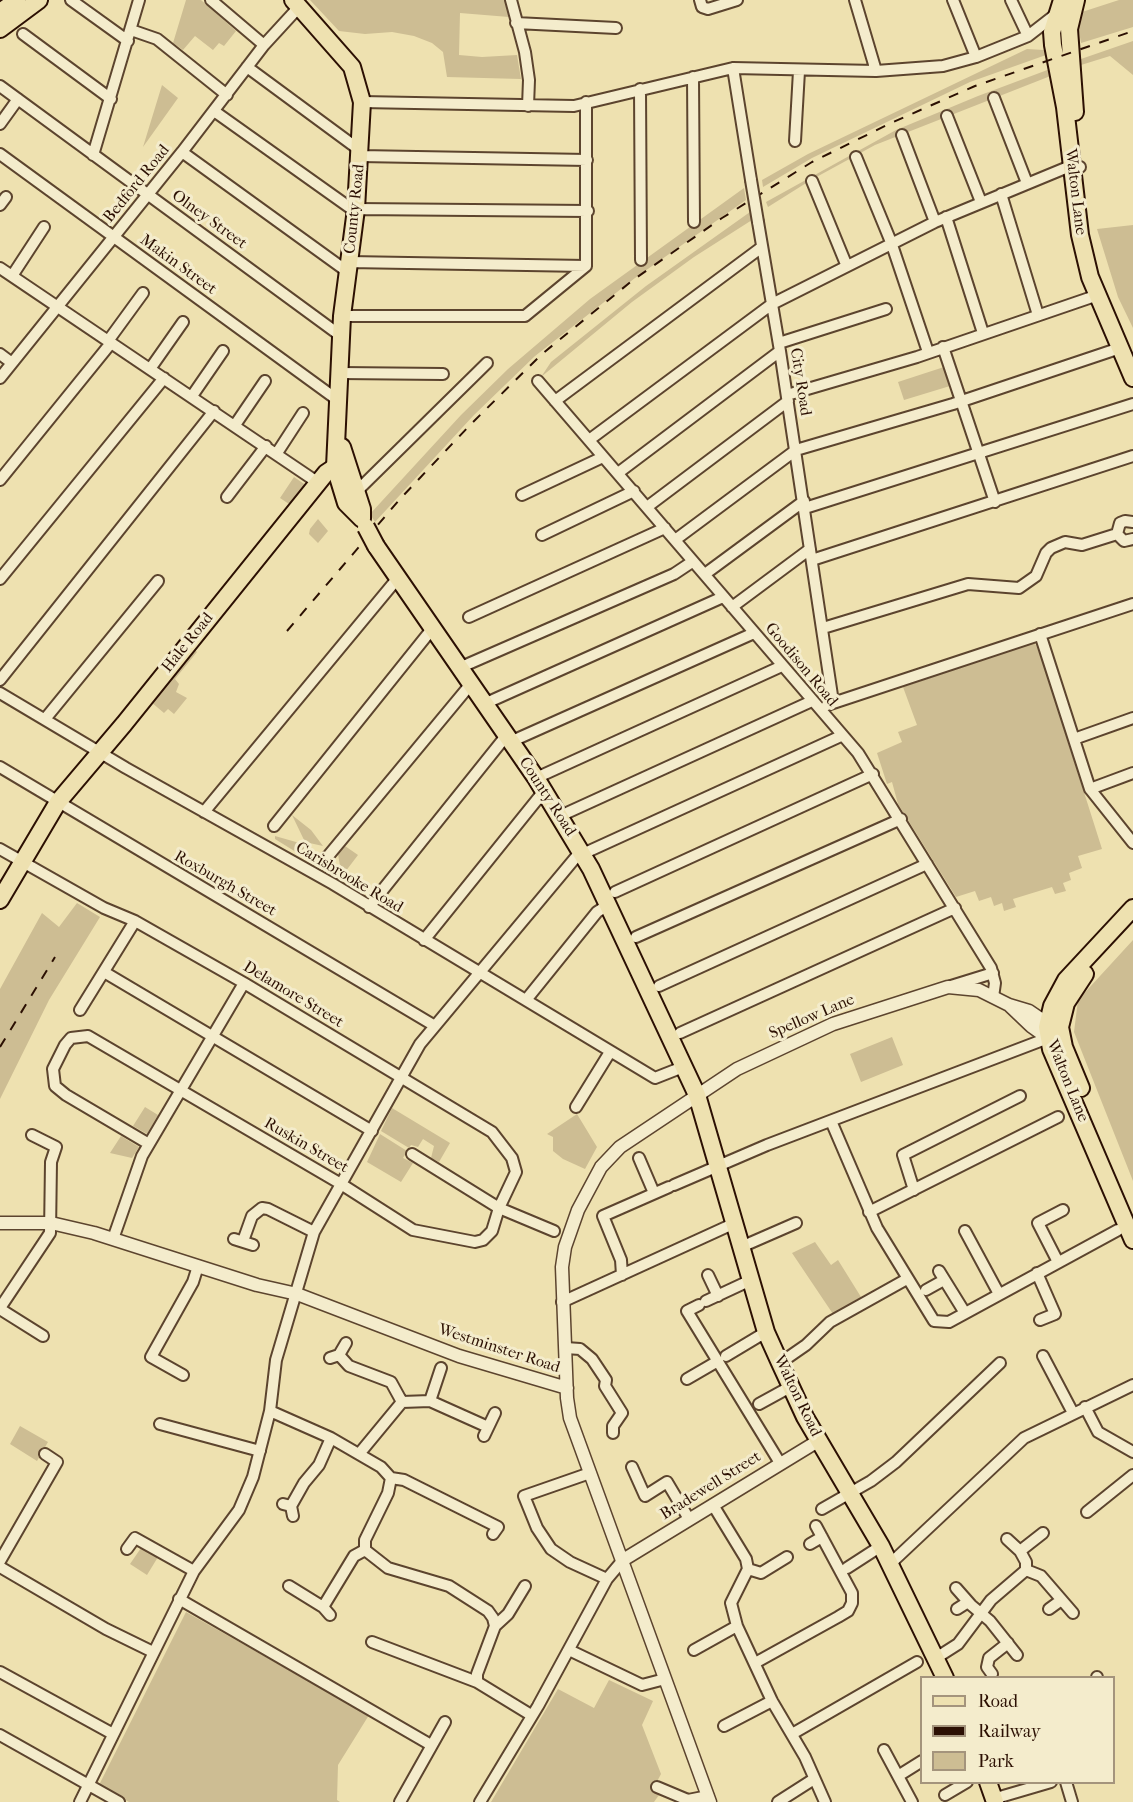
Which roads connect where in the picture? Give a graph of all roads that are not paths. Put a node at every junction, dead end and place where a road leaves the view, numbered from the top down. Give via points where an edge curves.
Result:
1 (39, 0) edge
2 (48, 0) edge
3 (71, 0) edge
4 (140, 0) edge
5 (211, 0) edge
6 (511, 0) edge
7 (700, 0) edge
8 (737, 0) edge
9 (855, 0) edge
10 (954, 0) edge
11 (1011, 0) edge
12 (1076, 0) edge
13 (296, 4) edge
14 (10, 7) edge
15 (1059, 8) edge
16 (516, 23) junction
17 (616, 28) dead end
18 (0, 29) edge
19 (132, 30) junction
20 (23, 34) dead end
21 (1028, 36) junction
22 (128, 42) junction
23 (264, 45) junction
24 (1053, 45) junction
25 (976, 57) junction
26 (247, 67) junction
27 (733, 68) junction
28 (799, 71) junction
29 (876, 72) junction
30 (693, 77) junction
31 (0, 86) edge
32 (640, 89) junction
33 (227, 94) junction
34 (994, 98) dead end
35 (18, 99) junction
36 (111, 99) junction
37 (362, 102) junction
38 (586, 102) junction
39 (528, 106) junction
40 (214, 111) junction
41 (947, 116) dead end
42 (0, 124) edge
43 (902, 135) dead end
44 (795, 141) dead end
45 (182, 152) junction
46 (0, 154) edge
47 (361, 154) junction
48 (93, 155) junction
49 (856, 157) dead end
50 (588, 160) junction
51 (1076, 167) junction
52 (812, 181) dead end
53 (1027, 183) junction
54 (148, 194) junction
55 (1001, 194) junction
56 (981, 202) junction
57 (356, 211) junction
58 (588, 211) junction
59 (946, 217) junction
60 (694, 222) dead end
61 (935, 222) junction
62 (44, 227) dead end
63 (114, 237) junction
64 (891, 242) junction
65 (762, 247) junction
66 (641, 260) dead end
67 (846, 264) junction
68 (586, 266) junction
69 (349, 267) junction
70 (0, 268) edge
71 (12, 276) junction
72 (143, 293) dead end
73 (1098, 295) junction
74 (772, 304) junction
75 (56, 306) junction
76 (886, 309) dead end
77 (1038, 315) junction
78 (342, 316) junction
79 (183, 322) dead end
80 (983, 333) junction
81 (341, 336) junction
82 (109, 342) junction
83 (780, 347) junction
84 (943, 347) junction
85 (223, 351) dead end
86 (928, 352) junction
87 (1126, 353) edge
88 (0, 354) edge
89 (12, 363) junction
90 (487, 363) dead end
91 (150, 369) junction
92 (340, 373) junction
93 (443, 374) dead end
94 (0, 378) edge
95 (164, 378) junction
96 (1133, 378) edge
97 (265, 381) dead end
98 (538, 381) dead end
99 (192, 396) junction
100 (788, 398) junction
101 (555, 400) junction
102 (962, 400) junction
103 (339, 401) junction
104 (1133, 404) edge
105 (214, 411) junction
106 (303, 413) dead end
107 (235, 425) junction
108 (589, 440) junction
109 (266, 446) junction
110 (796, 450) junction
111 (277, 453) junction
112 (980, 454) junction
113 (1133, 456) edge
114 (603, 457) junction
115 (340, 470) junction
116 (618, 473) junction
117 (0, 480) edge
118 (320, 484) junction
119 (634, 491) junction
120 (355, 493) junction
121 (522, 495) dead end
122 (227, 497) dead end
123 (995, 502) junction
124 (804, 505) junction
125 (647, 507) junction
126 (1133, 522) edge
127 (364, 523) junction
128 (665, 528) junction
129 (1117, 534) junction
130 (542, 535) dead end
131 (1133, 539) edge
132 (675, 540) junction
133 (1082, 545) junction
134 (811, 555) junction
135 (1082, 557) dead end
136 (692, 562) junction
137 (705, 574) junction
138 (0, 579) edge
139 (397, 579) junction
140 (158, 581) dead end
141 (723, 597) junction
142 (477, 599) dead end
143 (1133, 604) edge
144 (732, 607) junction
145 (482, 610) junction
146 (469, 617) dead end
147 (822, 628) junction
148 (432, 629) junction
149 (754, 633) junction
150 (1040, 634) junction
151 (782, 666) junction
152 (459, 668) junction
153 (0, 680) edge
154 (470, 685) junction
155 (0, 693) edge
156 (833, 702) junction
157 (484, 704) junction
158 (816, 705) junction
159 (1133, 718) edge
160 (45, 719) junction
161 (508, 739) junction
162 (844, 739) junction
163 (1074, 739) junction
164 (100, 753) junction
165 (0, 766) edge
166 (873, 774) junction
167 (1133, 774) edge
168 (540, 785) junction
169 (1090, 789) junction
170 (58, 802) junction
171 (204, 812) junction
172 (560, 816) junction
173 (901, 819) junction
174 (273, 826) dead end
175 (1133, 843) edge
176 (0, 849) edge
177 (583, 854) junction
178 (22, 861) junction
179 (324, 861) dead end
180 (927, 864) junction
181 (611, 898) junction
182 (0, 900) edge
183 (369, 907) junction
184 (955, 908) junction
185 (1133, 908) edge
186 (135, 921) junction
187 (1133, 923) edge
188 (636, 937) dead end
189 (424, 940) junction
190 (104, 972) junction
191 (480, 972) junction
192 (993, 974) junction
193 (244, 983) junction
194 (659, 986) dead end
195 (948, 987) junction
196 (1056, 996) junction
197 (993, 997) junction
198 (526, 1000) junction
199 (1009, 1005) junction
200 (80, 1010) dead end
201 (1029, 1011) junction
202 (435, 1026) junction
203 (1052, 1031) junction
204 (680, 1033) dead end
205 (213, 1037) junction
206 (610, 1052) junction
207 (683, 1067) junction
208 (402, 1077) junction
209 (182, 1090) junction
210 (697, 1095) junction
211 (1020, 1096) dead end
212 (576, 1107) dead end
213 (1058, 1117) dead end
214 (831, 1120) junction
215 (372, 1131) junction
216 (32, 1135) dead end
217 (149, 1144) junction
218 (427, 1148) dead end
219 (639, 1158) dead end
220 (718, 1165) junction
221 (341, 1184) junction
222 (914, 1190) junction
223 (654, 1193) junction
224 (499, 1208) junction
225 (1063, 1210) dead end
226 (869, 1212) junction
227 (1133, 1212) edge
228 (735, 1222) junction
229 (0, 1223) edge
230 (51, 1223) junction
231 (796, 1223) dead end
232 (1118, 1230) dead end
233 (554, 1231) dead end
234 (314, 1232) junction
235 (965, 1232) dead end
236 (113, 1239) junction
237 (1133, 1240) edge
238 (243, 1242) dead end
239 (741, 1247) junction
240 (1058, 1262) junction
241 (198, 1266) junction
242 (1037, 1273) junction
243 (622, 1275) junction
244 (708, 1275) dead end
245 (907, 1279) junction
246 (751, 1280) junction
247 (926, 1290) dead end
248 (297, 1294) junction
249 (999, 1294) junction
250 (718, 1296) junction
251 (562, 1302) junction
252 (0, 1309) edge
253 (965, 1313) junction
254 (1040, 1320) dead end
255 (766, 1332) junction
256 (43, 1336) dead end
257 (346, 1344) dead end
258 (566, 1348) junction
259 (1043, 1356) dead end
260 (722, 1358) junction
261 (1000, 1363) dead end
262 (780, 1364) junction
263 (441, 1368) dead end
264 (183, 1375) dead end
265 (687, 1379) dead end
266 (1133, 1385) edge
267 (790, 1387) junction
268 (567, 1388) junction
269 (430, 1401) junction
270 (402, 1402) junction
271 (759, 1404) dead end
272 (1085, 1407) junction
273 (270, 1412) junction
274 (495, 1413) dead end
275 (1073, 1413) junction
276 (160, 1424) dead end
277 (613, 1432) dead end
278 (331, 1438) junction
279 (818, 1441) junction
280 (260, 1451) junction
281 (1133, 1452) edge
282 (45, 1454) dead end
283 (359, 1454) junction
284 (780, 1463) junction
285 (632, 1467) dead end
286 (590, 1473) junction
287 (1133, 1475) edge
288 (391, 1478) junction
289 (849, 1494) junction
290 (713, 1505) junction
291 (289, 1509) dead end
292 (822, 1509) dead end
293 (1088, 1512) dead end
294 (689, 1519) junction
295 (816, 1526) dead end
296 (1043, 1533) dead end
297 (493, 1534) dead end
298 (822, 1537) junction
299 (1007, 1539) dead end
300 (810, 1544) dead end
301 (881, 1546) junction
302 (127, 1549) dead end
303 (365, 1550) junction
304 (1020, 1551) junction
305 (787, 1557) dead end
306 (0, 1560) edge
307 (623, 1560) junction
308 (890, 1564) junction
309 (0, 1567) edge
310 (847, 1568) dead end
311 (748, 1569) junction
312 (1026, 1570) junction
313 (194, 1571) junction
314 (607, 1579) junction
315 (294, 1586) dead end
316 (956, 1588) dead end
317 (526, 1593) dead end
318 (179, 1599) junction
319 (968, 1602) junction
320 (1060, 1602) junction
321 (1049, 1609) dead end
322 (957, 1610) dead end
323 (1073, 1613) dead end
324 (980, 1614) junction
325 (495, 1626) junction
326 (737, 1626) junction
327 (818, 1629) junction
328 (698, 1634) dead end
329 (824, 1639) dead end
330 (1008, 1643) junction
331 (375, 1647) dead end
332 (569, 1650) junction
333 (153, 1652) junction
334 (1017, 1655) dead end
335 (936, 1658) junction
336 (917, 1662) dead end
337 (755, 1663) junction
338 (0, 1672) edge
339 (992, 1674) dead end
340 (945, 1676) edge
341 (665, 1679) junction
342 (477, 1682) junction
343 (772, 1701) junction
344 (727, 1711) dead end
345 (531, 1715) junction
346 (445, 1722) dead end
347 (113, 1734) junction
348 (792, 1734) junction
349 (0, 1735) edge
350 (431, 1745) junction
351 (884, 1750) dead end
352 (920, 1762) edge
353 (897, 1776) junction
354 (814, 1779) junction
355 (964, 1784) edge
356 (989, 1784) edge
357 (1045, 1784) edge
358 (1067, 1784) edge
359 (89, 1785) junction
360 (657, 1787) dead end
361 (945, 1795) dead end
362 (709, 1799) edge
363 (994, 1800) edge
364 (80, 1802) edge
365 (119, 1802) edge
366 (400, 1802) edge
367 (480, 1802) edge
368 (778, 1802) edge
369 (825, 1802) edge
370 (912, 1802) edge
371 (1072, 1802) edge

1 - 14 main road
2 - 14 main road
3 - 22 street
4 - 19 street
5 - 23 street
6 - 16 street
7 - 8 street via 702,7 708,9
9 - 29 street
10 - 25 street
11 - 21 street
12 - 51 main road, Walton Lane via 1069,29
13 - 23 street, Bedford Road
13 - 37 main road, County Road via 352,66
14 - 18 main road
15 - 21 street
15 - 24 main road, Walton Lane
16 - 17 street
16 - 39 street via 525,52
19 - 22 street
19 - 33 street via 157,39
20 - 36 street
21 - 24 street via 1046,38
21 - 25 street
22 - 36 street
23 - 26 street, Bedford Road
24 - 51 main road, Walton Lane
25 - 29 street via 943,66
26 - 33 street, Bedford Road
26 - 47 street
27 - 28 street
27 - 30 street
27 - 65 street, City Road, bridge
28 - 29 street
28 - 44 street
30 - 32 street
30 - 60 street
31 - 35 street, Olney Street
32 - 38 street
32 - 66 street
33 - 40 street, Bedford Road
34 - 53 street
35 - 42 street
35 - 48 street, Olney Street
36 - 48 street
37 - 39 street
37 - 47 main road, County Road
38 - 39 street via 574,106
38 - 50 street
40 - 45 street, Bedford Road
40 - 57 street
41 - 56 street
43 - 61 street
45 - 54 street, Bedford Road
45 - 69 street
46 - 63 street, Makin Street
47 - 50 street
47 - 57 main road, County Road
48 - 54 street, Olney Street
49 - 64 street
50 - 58 street
51 - 53 street
51 - 73 main road, Walton Lane via 1084,259
51 - 87 main road, Walton Lane via 1098,276
52 - 67 street
53 - 55 street
54 - 63 street, Bedford Road
54 - 81 street, Olney Street
55 - 56 street
55 - 77 street
56 - 59 street
57 - 58 street
57 - 69 main road, County Road
58 - 68 street
59 - 61 street
59 - 80 street
61 - 64 street
62 - 71 street
63 - 75 street, Bedford Road
63 - 103 street, Makin Street
64 - 67 street
64 - 86 street
65 - 74 street, City Road
65 - 101 street
67 - 74 street
68 - 69 street
68 - 78 street via 525,316
69 - 78 main road, County Road
70 - 71 street
71 - 75 street
72 - 82 street
73 - 77 street
73 - 87 main road, Walton Lane
74 - 83 street, City Road
74 - 108 street
75 - 82 street
75 - 89 street, Bedford Road
76 - 83 street
77 - 80 street
78 - 81 main road, County Road
79 - 91 street
80 - 84 street
81 - 92 main road, County Road
82 - 91 street
82 - 117 street
83 - 100 street, City Road
83 - 116 street
84 - 86 street
84 - 102 street
85 - 99 street
86 - 100 street
87 - 96 main road, Walton Lane
87 - 102 street
88 - 89 street
89 - 94 street, Bedford Road
90 - 120 street
91 - 95 street
92 - 93 street
92 - 103 main road, County Road
95 - 99 street
95 - 138 street
97 - 107 street
98 - 101 street, Goodison Road
99 - 105 street
100 - 110 street, City Road
100 - 125 street
101 - 108 street, Goodison Road
102 - 110 street
102 - 112 street
103 - 115 main road, County Road
104 - 112 street
105 - 107 street
105 - 153 street
106 - 111 street
107 - 109 street
108 - 114 street, Goodison Road
109 - 111 street
109 - 122 street
110 - 124 street, City Road
110 - 132 street
111 - 118 street
112 - 123 street
112 - 124 street
113 - 123 street
114 - 116 street, Goodison Road
114 - 121 street
115 - 118 main road, Hale Road
115 - 120 main road, County Road
115 - 127 main road, County Road via 346,503
116 - 119 street, Goodison Road
118 - 164 main road, Hale Road
119 - 125 street, Goodison Road
119 - 130 street
120 - 127 main road, County Road
123 - 134 street
124 - 134 street, City Road
124 - 137 street
125 - 128 street, Goodison Road
126 - 129 street via 1120,523
127 - 139 main road, County Road, bridge
128 - 132 street, Goodison Road
128 - 145 street
129 - 131 street via 1124,541
129 - 133 street
132 - 136 street, Goodison Road
133 - 135 street
133 - 147 street via 1065,542 1051,548 1036,576 1026,585 1013,589 968,584
134 - 144 street
134 - 147 street, City Road
136 - 137 street, Goodison Road
136 - 152 street
137 - 141 street, Goodison Road
139 - 148 main road, County Road
139 - 171 street
140 - 160 street
141 - 144 street, Goodison Road
141 - 157 street
142 - 145 street
143 - 150 street
144 - 149 street, Goodison Road
145 - 146 street
147 - 156 street, City Road
148 - 152 main road, County Road
148 - 174 street
149 - 151 street, Goodison Road
149 - 161 street
150 - 156 street
150 - 163 street
151 - 158 street, Goodison Road
151 - 168 street
152 - 154 main road, County Road
154 - 157 main road, County Road
154 - 179 street
155 - 160 street, Carisbrooke Road
156 - 158 street
157 - 161 main road, County Road
158 - 162 street, Goodison Road
158 - 172 street
159 - 163 street
160 - 164 street, Carisbrooke Road
161 - 168 main road, County Road
161 - 183 street
162 - 166 street, Goodison Road
162 - 177 street
163 - 169 street
164 - 170 main road, Hale Road
164 - 171 street, Carisbrooke Road
165 - 170 street, Roxburgh Street
166 - 173 street, Goodison Road
166 - 181 street
167 - 169 street
168 - 172 main road, County Road
168 - 189 street
169 - 175 street
170 - 178 main road, Hale Road
170 - 202 street, Roxburgh Street
171 - 183 street, Carisbrooke Road
172 - 177 main road, County Road
173 - 180 street, Goodison Road
173 - 188 street
176 - 178 street, Delamore Street
177 - 181 main road, County Road
177 - 191 street via 567,867
178 - 182 main road, Hale Road
178 - 186 street, Delamore Street via 104,908
180 - 184 street, Goodison Road
180 - 194 street
181 - 198 street
181 - 207 main road, County Road
183 - 189 street, Carisbrooke Road
184 - 192 street, Goodison Road
184 - 204 street
185 - 196 main road, Walton Lane via 1077,967
186 - 190 street
186 - 193 street, Delamore Street
187 - 203 main road, Walton Lane via 1075,987
189 - 191 street, Carisbrooke Road
190 - 200 street
190 - 205 street
191 - 198 street, Carisbrooke Road
191 - 202 street
192 - 195 street, Spellow Lane
192 - 197 street, Goodison Road
193 - 205 street
193 - 208 street, Delamore Street
195 - 197 street, Spellow Lane via 972,988
195 - 210 street, Spellow Lane via 833,1024 737,1069
196 - 201 street via 1042,1009
196 - 203 main road, Walton Lane
197 - 199 street, Spellow Lane
198 - 206 street, Carisbrooke Road
199 - 201 street, Spellow Lane
199 - 203 street, Spellow Lane via 1022,1019
201 - 203 street, Spellow Lane
202 - 208 street
203 - 214 street
203 - 227 main road, Walton Lane via 1064,1047
203 - 237 main road, Walton Lane
205 - 209 street
205 - 215 street
206 - 207 street, Carisbrooke Road via 655,1078
206 - 212 street
207 - 210 main road, County Road
208 - 215 street
208 - 224 street, Delamore Street via 492,1132 503,1145 516,1172
209 - 217 street
209 - 217 street, Ruskin Street via 88,1036 71,1038 65,1045 53,1069 55,1086
209 - 221 street, Ruskin Street
210 - 220 main road, Walton Road
210 - 251 street, Spellow Lane via 620,1147 601,1167 582,1202 566,1247
211 - 222 street via 903,1155
213 - 222 street
214 - 220 street
214 - 226 street
215 - 221 street
216 - 230 street via 56,1148 51,1162
217 - 236 street
218 - 224 street via 416,1156
219 - 223 street
220 - 223 street
220 - 228 main road, Walton Road
221 - 224 street, Ruskin Street via 413,1230 475,1242 492,1231
221 - 234 street
222 - 226 street
223 - 243 street via 603,1216 621,1260
224 - 233 street
225 - 240 street via 1038,1223
226 - 245 street
228 - 239 main road, Walton Road
228 - 243 street
229 - 230 street, Westminster Road
230 - 236 street, Westminster Road
230 - 252 street via 50,1233
231 - 239 street
232 - 240 street
234 - 238 street via 262,1208 252,1216
234 - 248 street
235 - 249 street
236 - 241 street, Westminster Road
239 - 246 main road, Walton Road
240 - 242 street
241 - 248 street, Westminster Road
241 - 264 street via 151,1357
242 - 249 street
242 - 254 street via 1054,1314
243 - 251 street
244 - 250 street
245 - 253 street via 930,1317 939,1323
245 - 262 street via 830,1322
246 - 250 street
246 - 255 main road, Walton Road
247 - 253 street via 942,1276
248 - 268 street, Westminster Road via 459,1356
248 - 273 street via 276,1360
249 - 253 street
250 - 260 street via 687,1311
251 - 258 street, Spellow Lane
252 - 256 street
255 - 260 street
255 - 262 main road, Walton Road
257 - 270 street via 334,1357 391,1382
258 - 268 street, Spellow Lane
258 - 277 street via 580,1349 606,1380 605,1386 622,1413
259 - 275 street
260 - 265 street
260 - 284 street
261 - 289 street via 904,1455
262 - 267 main road, Walton Road
263 - 269 street
266 - 272 street
267 - 271 street
267 - 279 main road, Walton Road
268 - 286 street, Westminster Road via 570,1418
269 - 270 street
269 - 274 street via 486,1432
270 - 283 street
272 - 275 street
272 - 281 street via 1098,1432
273 - 278 street
273 - 280 street
275 - 308 street via 1024,1438
276 - 280 street
278 - 283 street
278 - 291 street via 319,1465
279 - 284 street, Bradewell Street
279 - 289 main road, Walton Road
280 - 313 street via 239,1510
282 - 306 street via 57,1462
283 - 288 street via 387,1471
284 - 290 street, Bradewell Street
285 - 294 street via 645,1496 667,1482
286 - 307 street, Westminster Road
286 - 314 street via 524,1496 551,1549
287 - 293 street
288 - 297 street via 404,1480 498,1527
288 - 303 street via 388,1493 365,1540
289 - 292 street
289 - 301 main road, Walton Road
290 - 294 street, Bradewell Street
290 - 311 street via 746,1559
294 - 307 street, Bradewell Street
295 - 298 street
296 - 304 street
298 - 300 street
298 - 327 street via 852,1593 848,1611
299 - 304 street
301 - 308 main road, Walton Road
301 - 310 street
302 - 313 street via 135,1538
303 - 315 street via 354,1556 326,1611
303 - 325 street via 388,1568 449,1586 488,1611
304 - 312 street
305 - 311 street via 761,1573
307 - 314 street
307 - 341 street, Westminster Road
308 - 335 main road, Walton Road
309 - 333 street
311 - 326 street via 731,1603
312 - 320 street via 1041,1576
312 - 324 street
313 - 318 street
314 - 332 street
316 - 319 street
317 - 325 street
318 - 333 street
318 - 350 street
319 - 322 street
319 - 324 street
320 - 321 street
320 - 323 street
324 - 330 street
324 - 335 street via 958,1644
325 - 342 street
326 - 328 street via 699,1647
326 - 337 street
327 - 329 street
327 - 337 street
330 - 334 street
330 - 339 street via 989,1658 987,1667
331 - 342 street
332 - 341 street via 642,1685
332 - 345 street
333 - 347 street
335 - 340 main road, Walton Road
336 - 348 street
337 - 343 street
338 - 347 street
341 - 362 street, Westminster Road
342 - 345 street
343 - 344 street via 729,1724
343 - 348 street
345 - 367 street
346 - 350 street
347 - 359 street
348 - 354 street
349 - 359 street
350 - 366 street
351 - 353 street
352 - 353 street
353 - 370 street
354 - 368 street
354 - 369 street
355 - 361 street
356 - 363 main road
357 - 363 street
358 - 371 street
359 - 364 street
359 - 365 street
360 - 362 street via 688,1800

